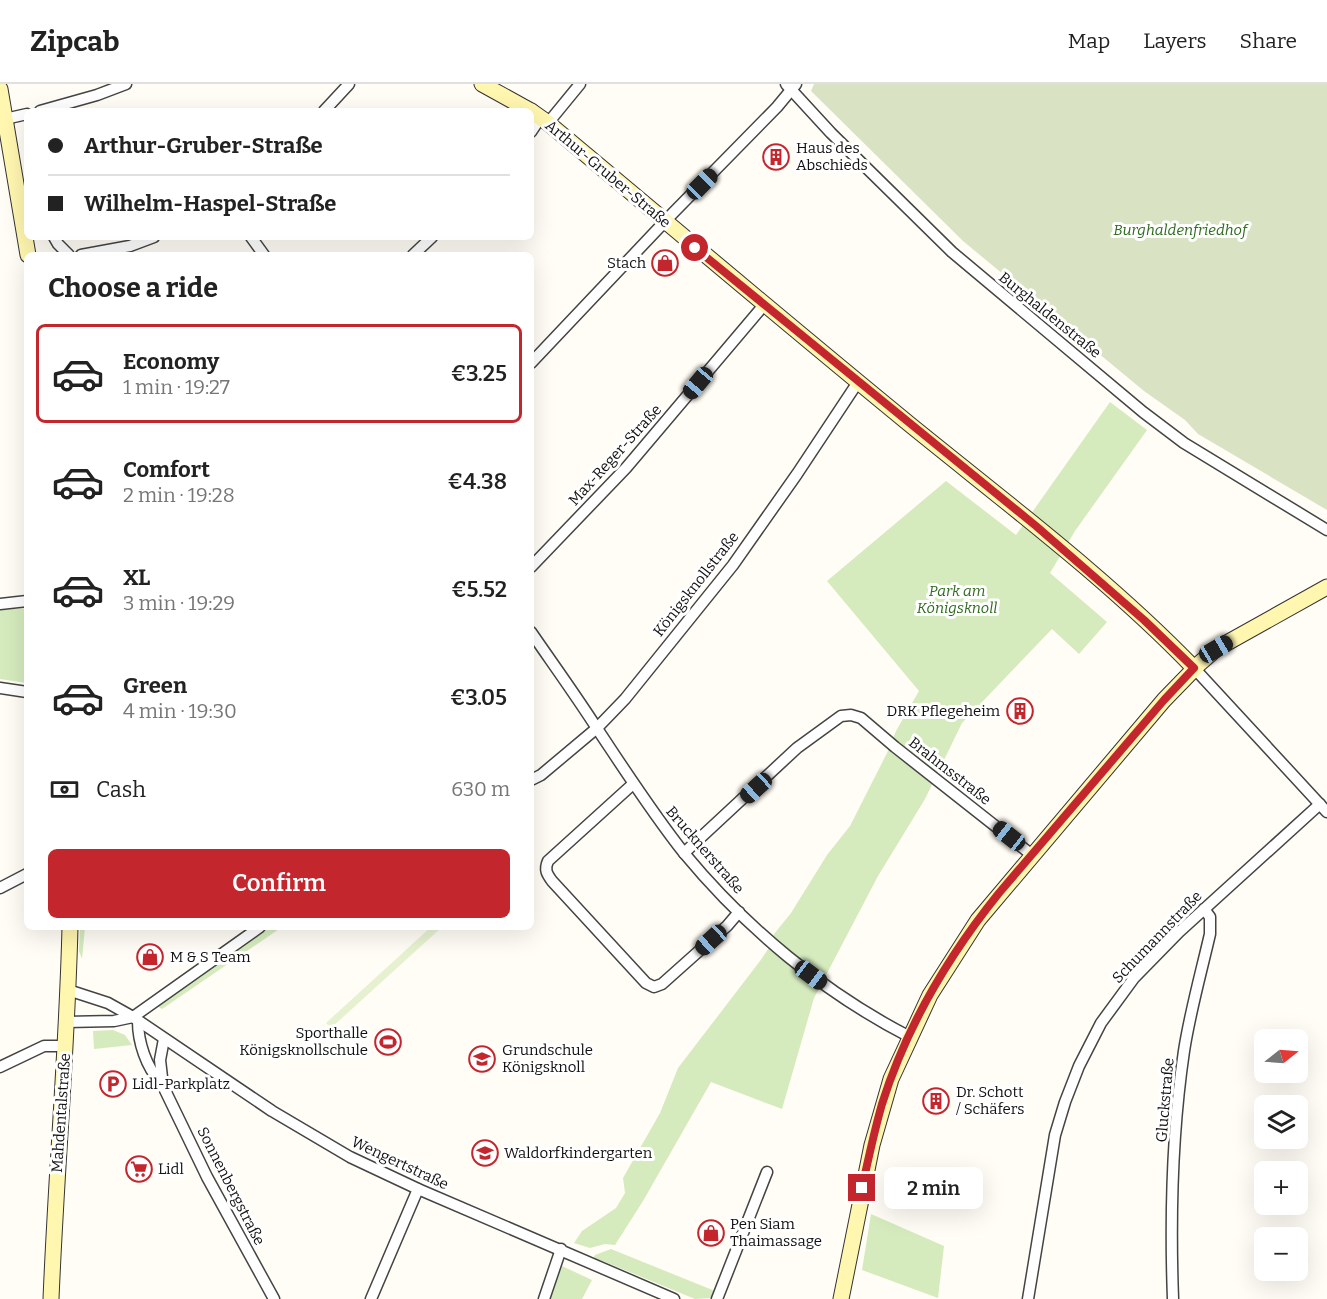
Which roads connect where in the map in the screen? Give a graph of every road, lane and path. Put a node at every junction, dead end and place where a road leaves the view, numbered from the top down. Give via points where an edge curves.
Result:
1 (126, 84) edge
2 (349, 84) edge
3 (482, 84) edge
4 (580, 84) edge
5 (791, 86) edge
6 (0, 89) edge
7 (51, 108) edge
8 (327, 108) edge
9 (524, 108) edge
10 (24, 115) edge
11 (538, 116) edge
12 (5, 119) junction
13 (665, 222) junction
14 (24, 231) edge
15 (56, 240) edge
16 (146, 240) edge
17 (429, 240) edge
18 (66, 252) edge
19 (97, 252) edge
20 (416, 252) edge
21 (764, 304) junction
22 (534, 360) edge
23 (858, 382) junction
24 (1327, 530) edge
25 (534, 564) edge
26 (1327, 587) edge
27 (24, 601) edge
28 (0, 604) edge
29 (534, 636) edge
30 (1194, 668) junction
31 (0, 688) edge
32 (24, 692) edge
33 (597, 728) junction
34 (534, 778) edge
35 (633, 784) junction
36 (1324, 808) edge
37 (684, 853) junction
38 (1032, 855) junction
39 (24, 876) edge
40 (0, 888) edge
41 (1204, 909) junction
42 (739, 912) junction
43 (70, 930) edge
44 (256, 930) edge
45 (68, 990) junction
46 (136, 1019) junction
47 (66, 1022) junction
48 (910, 1037) junction
49 (164, 1039) junction
50 (66, 1046) junction
51 (0, 1067) edge
52 (164, 1086) junction
53 (767, 1172) dead end
54 (418, 1189) junction
55 (561, 1250) junction
56 (51, 1299) edge
57 (274, 1299) edge
58 (371, 1299) edge
59 (544, 1299) edge
60 (673, 1299) edge
61 (717, 1299) edge
62 (841, 1299) edge
63 (1028, 1299) edge
64 (1173, 1299) edge

1 - 7 street
2 - 8 street
3 - 9 street, Arthur-Gruber-Straße
4 - 11 street
5 - 13 street
5 - 24 street, Burghaldenstraße via 952,252 1143,412 1184,443
6 - 12 street
10 - 12 street
11 - 13 street, Arthur-Gruber-Straße
12 - 14 street
13 - 21 street, Arthur-Gruber-Straße
13 - 22 street
15 - 18 street
16 - 19 street
17 - 20 street
21 - 23 street, Arthur-Gruber-Straße
21 - 25 street, Max-Reger-Straße via 626,468
23 - 30 street, Arthur-Gruber-Straße via 1036,526
23 - 33 street, Königsknollstraße via 733,565
26 - 30 street via 1216,649
27 - 28 street
29 - 33 street, Brucknerstraße
30 - 36 street, Arthur-Gruber-Straße
30 - 38 street
31 - 32 street
33 - 34 street, Königsknollstraße
33 - 35 street, Brucknerstraße
35 - 37 street, Brucknerstraße
35 - 42 street via 548,861 546,873 552,881 654,987 662,984
36 - 41 street, Schumannstraße
37 - 38 street, Brahmsstraße via 797,748 841,716 851,715 861,718
37 - 42 street, Brucknerstraße
38 - 48 street via 978,920 930,995
39 - 40 street
41 - 63 street, Schumannstraße via 1134,978 1101,1023 1079,1066 1055,1135
41 - 64 street, Gluckstraße via 1210,917 1210,934 1184,1050 1176,1122
42 - 48 street, Brucknerstraße via 843,999
43 - 45 street, Mahdentalstraße
44 - 46 street
45 - 46 street, Wengertstraße via 108,1003
45 - 47 street, Mahdentalstraße
46 - 47 street
46 - 49 street, Wengertstraße
46 - 52 street, Sonnenbergstraße via 144,1053
47 - 50 street, Mahdentalstraße
48 - 62 street via 879,1115
49 - 52 street, Sonnenbergstraße via 160,1060
49 - 54 street, Wengertstraße via 309,1135
50 - 51 street via 44,1046
50 - 56 street, Mahdentalstraße
52 - 57 street, Sonnenbergstraße via 207,1177
53 - 61 street
54 - 55 street, Wengertstraße
54 - 58 street
55 - 59 street
55 - 60 street, Wengertstraße

